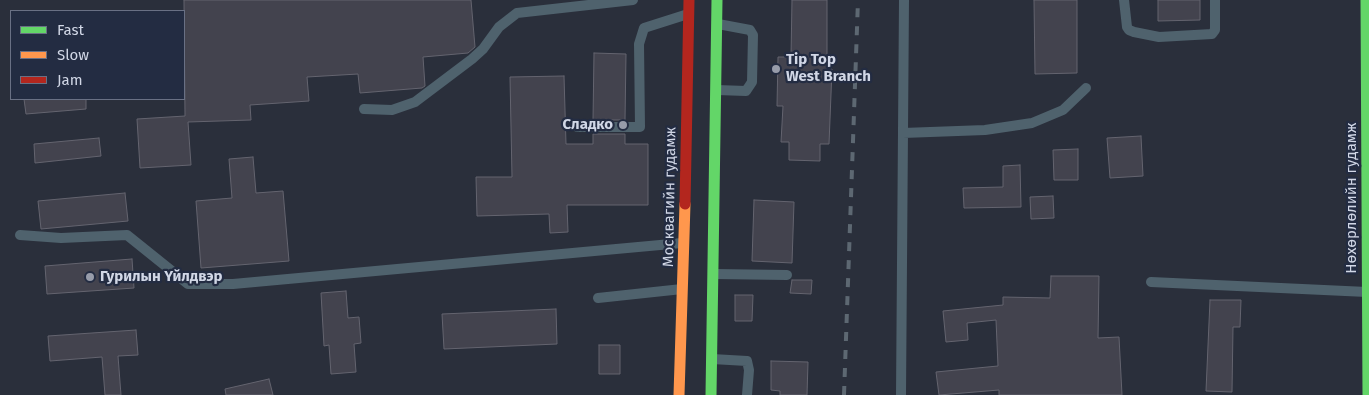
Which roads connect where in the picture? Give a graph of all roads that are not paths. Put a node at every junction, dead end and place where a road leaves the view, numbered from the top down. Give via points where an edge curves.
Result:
1 (633, 0) edge
2 (689, 0) edge
3 (717, 0) edge
4 (904, 0) edge
5 (1124, 0) edge
6 (1215, 0) edge
7 (1366, 0) edge
8 (689, 14) junction
9 (717, 24) junction
10 (1086, 88) dead end
11 (716, 90) junction
12 (364, 109) dead end
13 (577, 127) dead end
14 (903, 133) junction
15 (20, 235) dead end
16 (684, 243) junction
17 (713, 274) junction
18 (787, 275) dead end
19 (1151, 282) dead end
20 (683, 289) junction
21 (1368, 292) junction
22 (598, 298) dead end
23 (711, 359) junction
24 (678, 395) edge
25 (711, 395) edge
26 (747, 395) edge
27 (901, 395) edge
28 (1368, 395) edge

1 - 12 lane via 517,13 499,27 472,59 415,102 392,110
2 - 8 main road, Москвагийн гудамж
3 - 9 main road
4 - 14 lane
5 - 6 lane via 1129,30 1159,36 1212,34 1215,30
7 - 21 main road, Нөхөрлөлийн гудамж
8 - 13 lane via 644,28 639,44 640,127
8 - 16 main road, Москвагийн гудамж
9 - 11 main road
9 - 11 lane via 750,30 753,35 752,82 746,91
10 - 14 lane via 1064,110 1032,122 985,130
11 - 17 main road
14 - 27 lane
15 - 16 lane via 61,238 127,235 188,284 233,284
16 - 20 main road, Москвагийн гудамж
17 - 18 lane
17 - 23 main road
19 - 21 lane
20 - 22 lane
20 - 24 main road, Москвагийн гудамж
21 - 28 main road, Нөхөрлөлийн гудамж
23 - 25 main road
23 - 26 lane via 747,361

